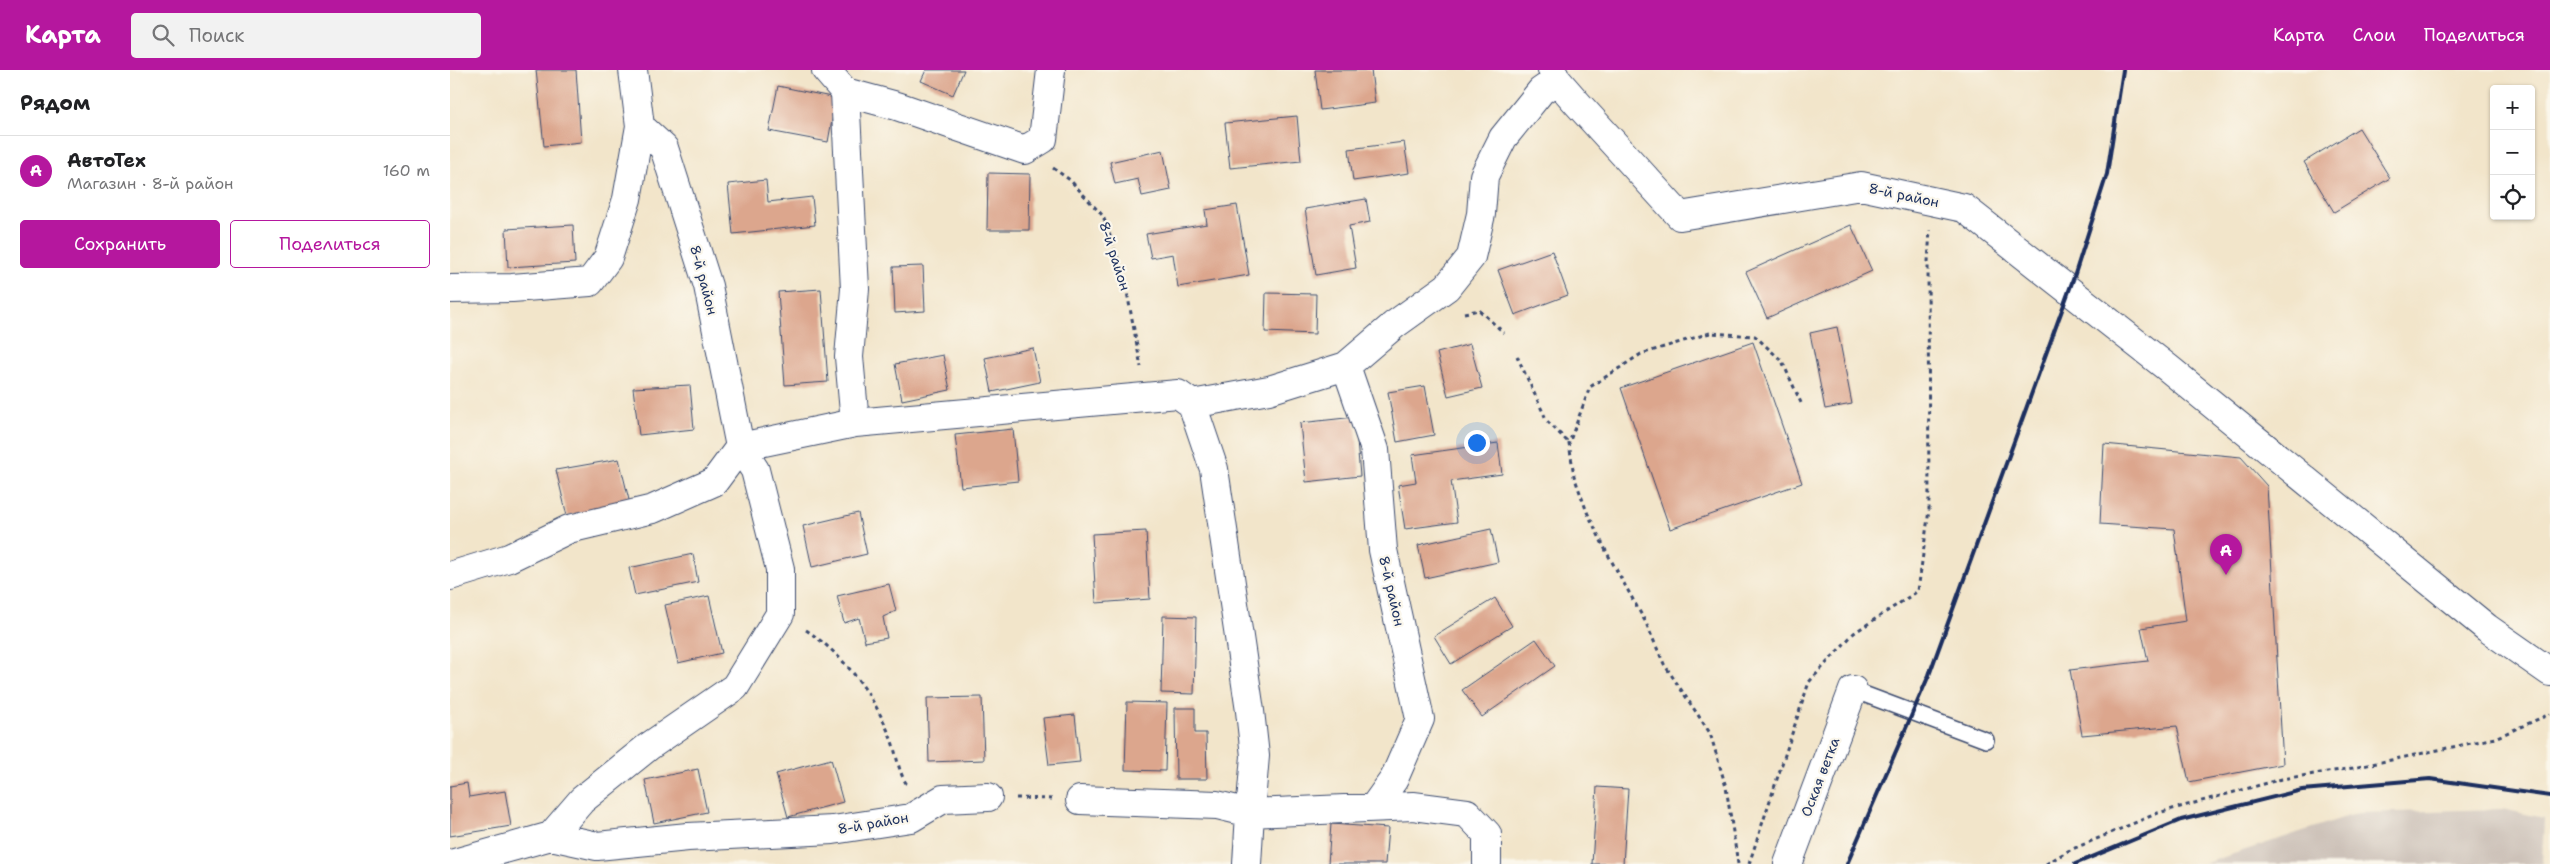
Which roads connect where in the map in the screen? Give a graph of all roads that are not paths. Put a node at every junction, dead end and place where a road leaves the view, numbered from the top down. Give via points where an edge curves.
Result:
1 (633, 70) edge
2 (826, 70) edge
3 (1051, 70) edge
4 (1554, 75) edge
5 (845, 92) junction
6 (640, 126) junction
7 (450, 289) edge
8 (1346, 366) junction
9 (1192, 404) junction
10 (856, 423) junction
11 (740, 447) junction
12 (450, 576) edge
13 (2550, 672) edge
14 (1853, 690) joint
15 (1986, 740) dead end
16 (988, 797) road end
17 (1080, 800) road end
18 (1374, 808) junction
19 (1250, 813) junction
20 (551, 836) junction
21 (607, 854) edge
22 (451, 864) edge
23 (1247, 864) edge
24 (1486, 864) edge
25 (1788, 864) edge

1 - 6 street
2 - 5 street
3 - 5 street via 1043,139 1025,150 897,106
4 - 8 street, 8-й район via 1503,138 1484,176 1481,214 1470,257 1447,287
4 - 13 street, 8-й район via 1680,216 1861,186 1964,208 2168,368 2487,628
5 - 10 street via 854,289 849,356
6 - 7 street via 626,199 608,258 590,282
6 - 11 street, 8-й район via 664,148 708,286
8 - 9 street, 8-й район via 1269,390
8 - 18 street, 8-й район via 1375,450 1383,550 1420,719 1394,780
9 - 10 street via 1178,394
9 - 19 street via 1214,469 1250,710 1255,756
10 - 11 street
11 - 12 street via 714,482 653,509 569,529 509,558
11 - 20 street, 8-й район via 755,470 780,569 780,614 735,687 648,747 582,800
14 - 15 lane
14 - 25 street, Оская ветка
16 - 21 street, 8-й район via 943,799 911,818 833,830 688,837
17 - 19 street via 1217,806
18 - 19 street
18 - 24 street via 1413,806 1467,813 1487,834
19 - 23 street
20 - 21 street, 8-й район via 597,846
20 - 22 street, 8-й район

